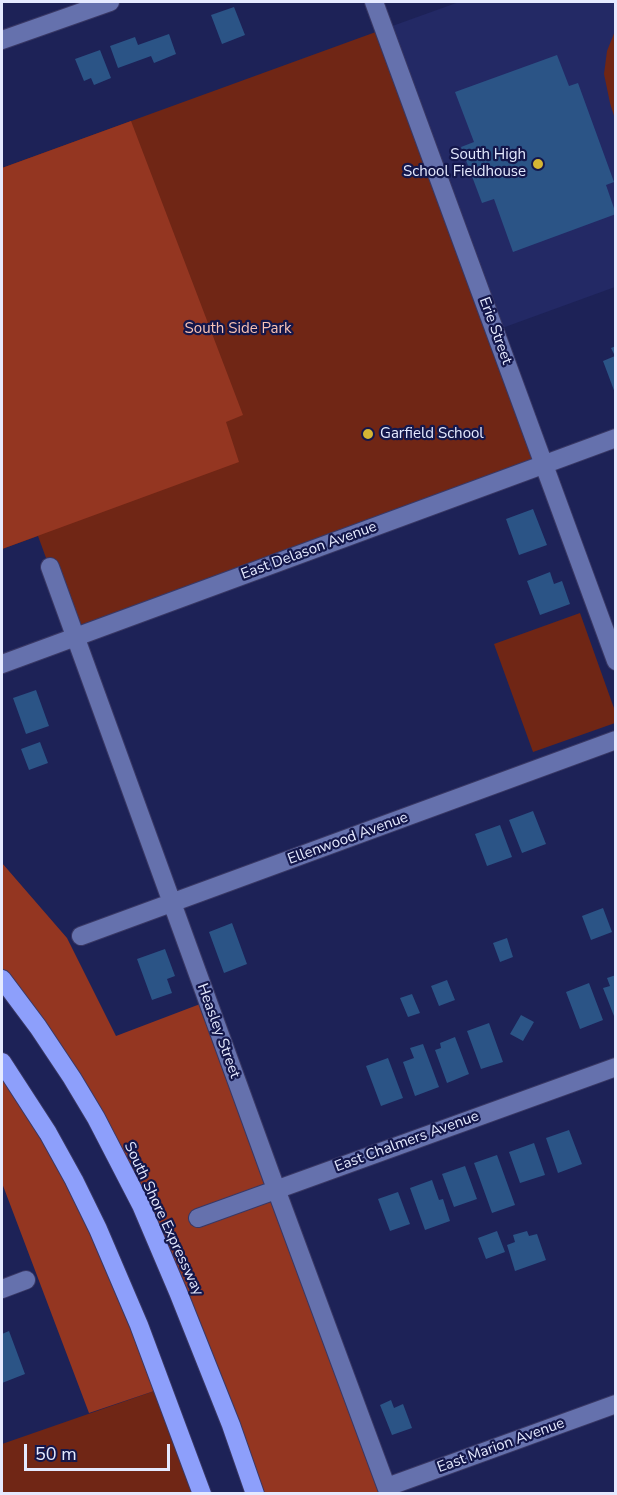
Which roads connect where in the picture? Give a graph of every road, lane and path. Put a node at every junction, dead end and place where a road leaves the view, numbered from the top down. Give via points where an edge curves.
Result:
1 (110, 2) edge
2 (374, 2) edge
3 (2, 40) edge
4 (615, 438) edge
5 (543, 465) junction
6 (50, 567) dead end
7 (75, 637) junction
8 (615, 661) edge
9 (2, 664) edge
10 (615, 740) edge
11 (172, 903) junction
12 (81, 936) dead end
13 (2, 979) edge
14 (2, 1062) edge
15 (615, 1067) edge
16 (276, 1189) junction
17 (198, 1218) dead end
18 (26, 1280) dead end
19 (2, 1289) edge
20 (615, 1404) edge
21 (388, 1490) edge
22 (202, 1494) edge
23 (255, 1494) edge

1 - 3 street
2 - 5 street, Erie Street
4 - 5 street, East Delason Avenue
5 - 7 street, East Delason Avenue
5 - 8 street, Erie Street
6 - 7 street, Heasley Street
7 - 9 street, East Delason Avenue
7 - 11 street, Heasley Street
10 - 11 street, Ellenwood Avenue
11 - 12 street, Ellenwood Avenue
11 - 16 street, Heasley Street
13 - 23 highway, South Shore Expressway via 72,1078 141,1205
14 - 22 highway via 48,1133 98,1229 139,1325
15 - 16 street, East Chalmers Avenue
16 - 17 street, East Chalmers Avenue
16 - 21 street, Heasley Street
18 - 19 street
20 - 21 street, East Marion Avenue

